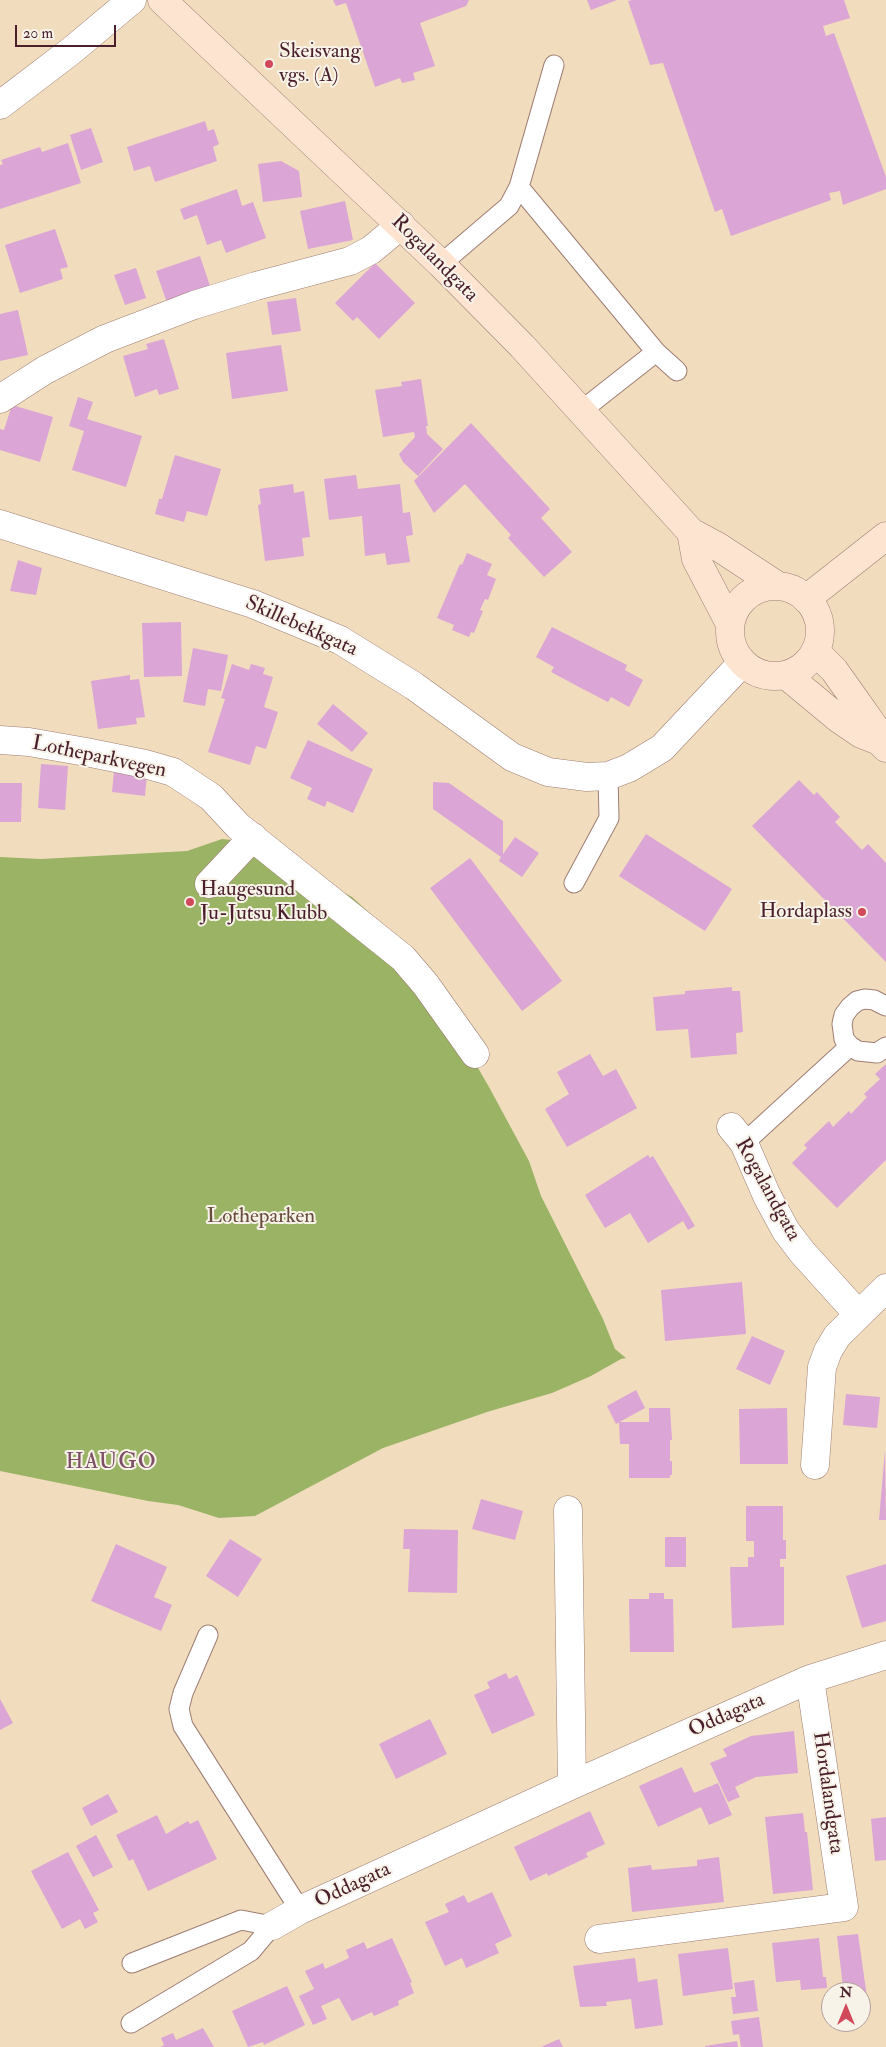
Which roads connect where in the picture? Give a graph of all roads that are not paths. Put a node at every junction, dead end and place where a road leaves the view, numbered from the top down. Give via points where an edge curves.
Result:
1 (132, 0) edge
2 (162, 0) edge
3 (554, 65) dead end
4 (0, 106) edge
5 (519, 187) junction
6 (401, 225) junction
7 (441, 264) junction
8 (656, 352) junction
9 (677, 371) dead end
10 (0, 399) edge
11 (581, 412) junction
12 (0, 524) edge
13 (691, 532) junction
14 (886, 536) edge
15 (778, 586) junction
16 (806, 598) junction
17 (730, 624) junction
18 (815, 651) junction
19 (742, 663) junction
20 (786, 675) junction
21 (0, 740) edge
22 (883, 744) edge
23 (608, 776) junction
24 (253, 837) junction
25 (574, 883) dead end
26 (209, 884) dead end
27 (886, 1006) edge
28 (850, 1046) junction
29 (886, 1047) edge
30 (475, 1054) dead end
31 (737, 1135) joint
32 (886, 1288) edge
33 (858, 1314) junction
34 (815, 1465) dead end
35 (568, 1510) dead end
36 (208, 1635) dead end
37 (886, 1655) edge
38 (810, 1679) junction
39 (572, 1785) junction
40 (300, 1910) junction
41 (272, 1926) junction
42 (599, 1939) dead end
43 (132, 1964) dead end
44 (131, 2023) dead end

1 - 4 street
2 - 6 street, Rogalandgata
3 - 5 lane
5 - 7 lane via 509,206
5 - 8 lane
6 - 7 street, Rogalandgata
6 - 10 street via 371,250 350,261 194,306 105,339 45,370
7 - 11 street, Rogalandgata
8 - 9 lane
8 - 11 lane
11 - 13 street, Rogalandgata
12 - 23 street, Skillebekkgata via 253,604 340,640 414,686 512,757 548,772
13 - 15 street, Rogalandgata
13 - 17 street via 696,559
14 - 16 street
15 - 16 street via 794,590
15 - 17 street via 763,587 744,597
16 - 18 street via 818,620 820,636
17 - 19 street via 730,640
18 - 20 street via 806,664
18 - 22 street via 856,700
19 - 20 street via 755,672 770,676
19 - 23 street, Skillebekkgata via 662,748 629,768
20 - 22 street via 839,719
21 - 24 street, Lotheparkvegen via 86,752 173,772 211,798
23 - 25 lane via 609,818
24 - 26 street
24 - 30 street, Lotheparkvegen via 403,958
27 - 28 lane via 864,999 850,1007 844,1015 842,1029
28 - 29 lane via 867,1053 877,1053
28 - 31 lane
31 - 33 street, Rogalandgata via 786,1231
32 - 33 street
33 - 34 street via 837,1336 822,1367
35 - 39 street
36 - 40 lane via 183,1693 179,1709 183,1726
37 - 38 street, Oddagata
38 - 39 street, Oddagata
38 - 42 street, Hordalandgata via 844,1907
39 - 40 street, Oddagata
40 - 41 street, Oddagata
41 - 43 lane via 241,1920
41 - 44 lane via 251,1951

